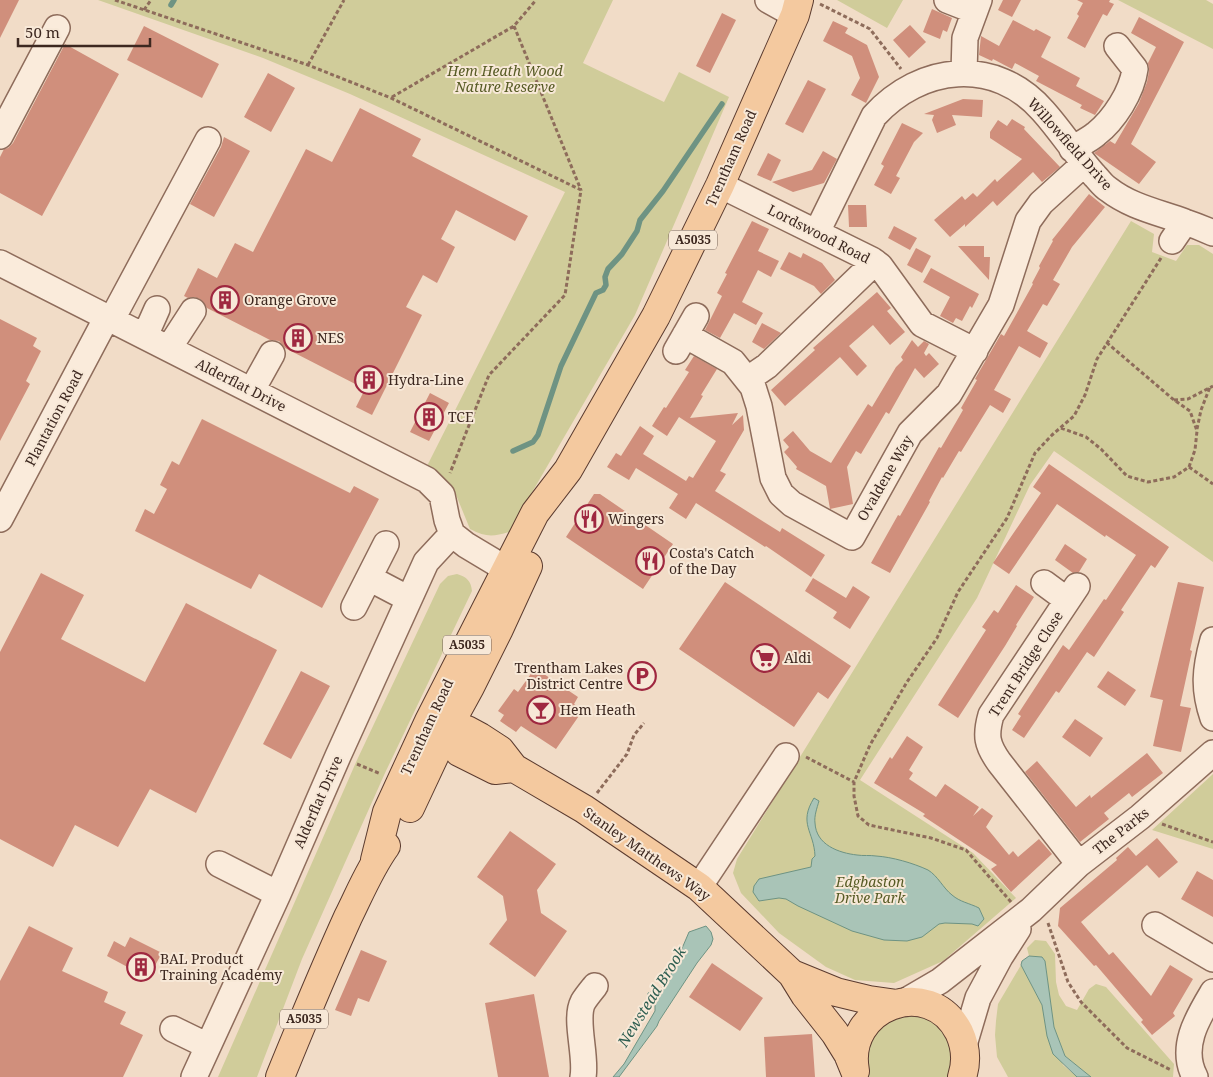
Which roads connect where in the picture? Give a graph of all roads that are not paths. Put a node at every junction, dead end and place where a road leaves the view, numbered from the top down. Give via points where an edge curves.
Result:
1 (768, 0) edge
2 (947, 0) edge
3 (803, 5) edge
4 (977, 6) edge
5 (57, 28) dead end
6 (1117, 46) dead end
7 (964, 73) junction
8 (0, 136) edge
9 (208, 140) dead end
10 (1078, 156) junction
11 (720, 185) junction
12 (817, 232) junction
13 (1213, 233) edge
14 (875, 262) junction
15 (0, 263) edge
16 (157, 309) dead end
17 (193, 311) dead end
18 (110, 318) junction
19 (686, 334) dead end
20 (144, 336) junction
21 (169, 348) junction
22 (975, 351) junction
23 (272, 354) dead end
24 (748, 379) junction
25 (252, 390) junction
26 (568, 470) junction
27 (0, 519) edge
28 (452, 534) junction
29 (386, 544) dead end
30 (506, 569) junction
31 (369, 578) junction
32 (1044, 584) dead end
33 (409, 599) junction
34 (354, 607) dead end
35 (1213, 640) edge
36 (1213, 718) edge
37 (438, 725) junction
38 (1213, 753) edge
39 (786, 756) road end
40 (219, 864) dead end
41 (1079, 864) junction
42 (698, 887) junction
43 (278, 894) junction
44 (1030, 910) junction
45 (1156, 924) dead end
46 (1213, 959) edge
47 (792, 974) junction
48 (595, 986) dead end
49 (1213, 992) edge
50 (900, 1003) junction
51 (174, 1029) dead end
52 (208, 1046) junction
53 (967, 1064) edge
54 (856, 1074) edge
55 (1193, 1074) edge
56 (194, 1077) edge
57 (280, 1077) edge
58 (583, 1077) edge

1 - 3 street
2 - 4 street
3 - 11 main road, Trentham Road / A5035
4 - 7 street via 965,38
5 - 8 street
6 - 10 street, Ovaldene Way via 1135,69 1130,86 1116,112
7 - 10 street, Willowfield Drive via 1000,80 1024,93 1042,110
7 - 12 street, Willowfield Drive via 948,73 914,85 886,102 874,116
9 - 18 street, Plantation Road
10 - 13 street, Willowfield Drive via 1108,189 1179,231
10 - 22 street, Ovaldene Way via 1028,221 1001,305
11 - 12 street, Lordswood Road
11 - 26 main road, Trentham Road / A5035 via 656,316
12 - 14 street, Lordswood Road
14 - 22 street, Lordswood Road via 922,324
14 - 24 street via 767,366
15 - 18 street, Alderflat Drive
16 - 20 street
17 - 21 street
18 - 20 street, Alderflat Drive
18 - 27 street, Plantation Road
19 - 24 street, Ovaldene Way via 733,362
20 - 21 street, Alderflat Drive
21 - 25 street, Alderflat Drive
22 - 24 street, Ovaldene Way via 949,394 910,433 852,537 792,504 781,494 773,478 759,406
23 - 25 street
25 - 28 street, Alderflat Drive via 389,449 442,495
26 - 30 main road, Trentham Road / A5035 via 535,513
26 - 37 main road, Trentham Road / A5035 via 553,518 470,687
28 - 30 street
28 - 33 street, Alderflat Drive via 426,562
29 - 31 street
30 - 37 main road, Trentham Road / A5035
31 - 33 street
31 - 34 street
32 - 41 street, Trent Bridge Close via 1072,593 991,715 987,739 991,752
33 - 43 street, Alderflat Drive via 376,652 359,688 338,756
35 - 36 street via 1205,676 1206,695
37 - 42 main road, Stanley Matthews Way via 458,752 495,770 514,768 584,809
37 - 57 main road, Trentham Road / A5035 via 387,812 376,860 328,961
38 - 41 street, The Parks via 1140,817
39 - 42 street
40 - 43 street
41 - 44 street, The Parks
42 - 47 main road, Stanley Matthews Way
43 - 52 street, Alderflat Drive
44 - 50 street, The Parks via 940,981
44 - 53 street, The Parks via 984,985 975,1007
45 - 46 street
47 - 50 main road, Stanley Matthews Way via 836,992
47 - 54 main road, Stanley Matthews Way via 835,1033
48 - 58 street via 582,1003 580,1016 585,1064
49 - 55 street via 1194,1026 1189,1051
50 - 53 main road, Stanley Matthews Way via 922,1004 938,1010 952,1021
50 - 54 main road via 882,1009 864,1025 854,1047
51 - 52 street
52 - 56 street, Alderflat Drive

